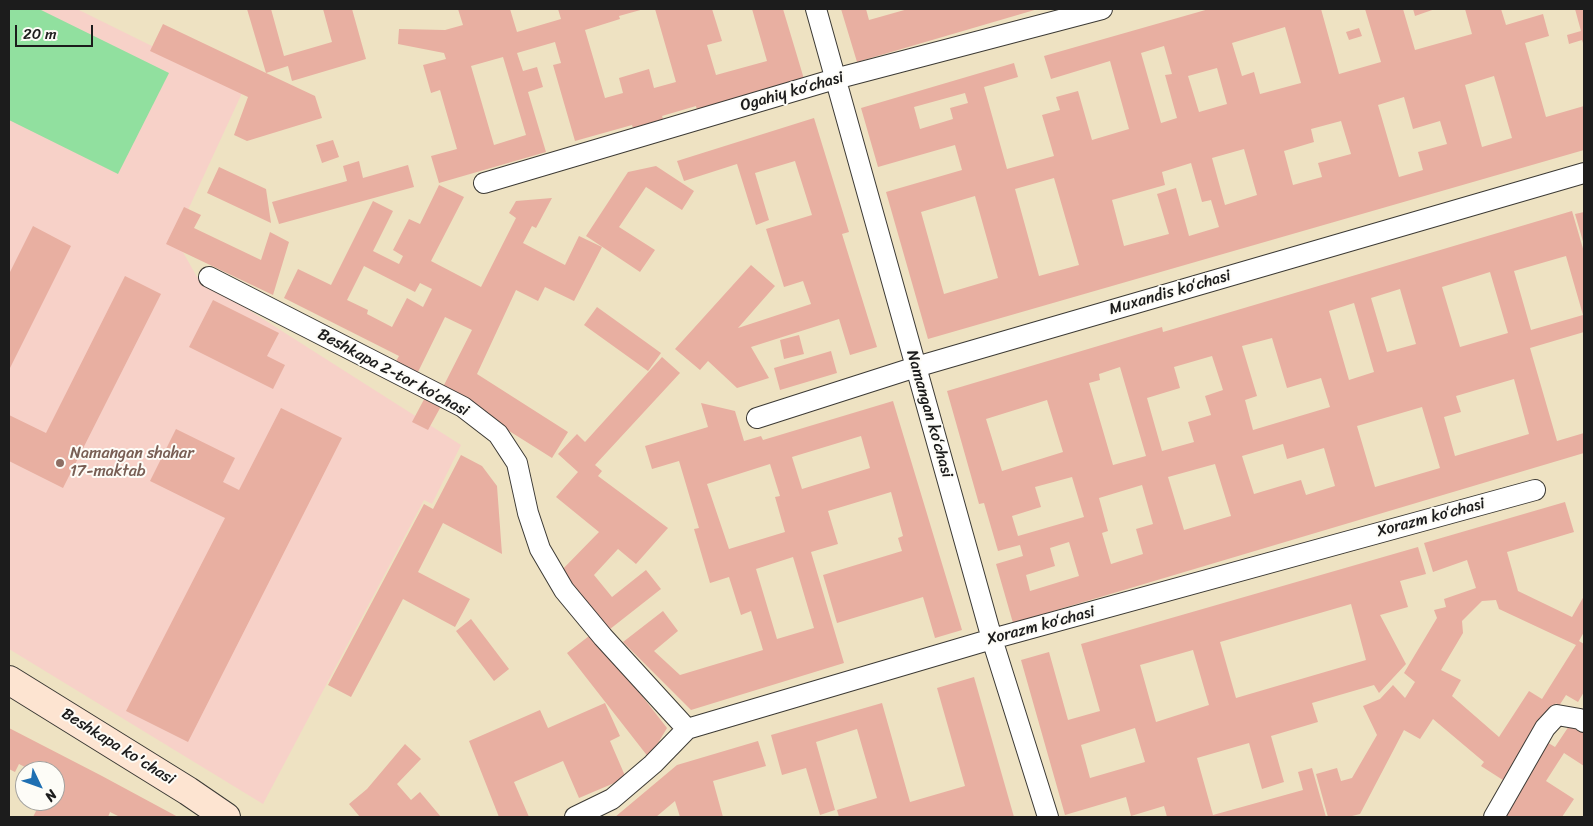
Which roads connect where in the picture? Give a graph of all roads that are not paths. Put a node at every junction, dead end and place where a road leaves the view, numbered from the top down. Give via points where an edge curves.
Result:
1 (816, 9) edge
2 (1102, 9) edge
3 (835, 79) junction
4 (1584, 173) edge
5 (484, 182) dead end
6 (208, 277) dead end
7 (916, 367) junction
8 (757, 418) dead end
9 (1535, 490) dead end
10 (992, 639) junction
11 (9, 680) edge
12 (1584, 722) edge
13 (687, 729) junction
14 (226, 817) edge
15 (575, 817) edge
16 (1048, 817) edge
17 (1494, 817) edge

1 - 3 street, Namangan koʻchasi
2 - 3 street, Ogahiy koʻchasi
3 - 5 street, Ogahiy koʻchasi
3 - 7 street, Namangan koʻchasi
4 - 7 street, Muxandis koʻchasi
6 - 13 street, Beshkapa 2-tor koʼchasi via 462,407 498,434 517,463 540,549 564,590
7 - 8 street, Muxandis koʻchasi
7 - 10 street, Namangan koʻchasi
9 - 10 street, Xorazm koʻchasi
10 - 13 street, Xorazm koʻchasi
10 - 16 street, Namangan koʻchasi
11 - 14 street, Beshkapa ko'chasi via 188,790
12 - 17 street via 1558,715 1545,728
13 - 15 street, Xorazm koʻchasi via 612,799

